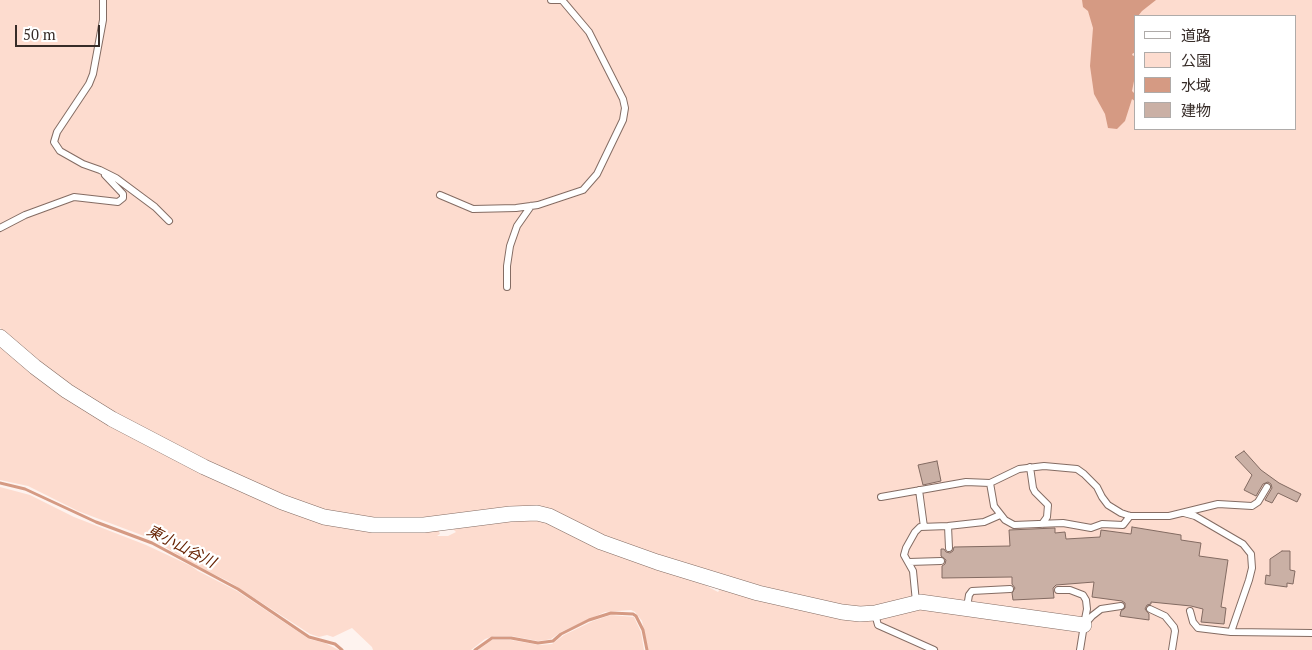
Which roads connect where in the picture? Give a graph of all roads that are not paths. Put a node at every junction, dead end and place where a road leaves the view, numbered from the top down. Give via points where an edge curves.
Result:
1 (102, 0) edge
2 (551, 0) edge
3 (561, 0) edge
4 (100, 170) junction
5 (440, 195) dead end
6 (531, 206) junction
7 (169, 221) dead end
8 (0, 228) edge
9 (507, 287) dead end
10 (0, 337) edge
11 (1030, 466) junction
12 (990, 482) junction
13 (1267, 488) dead end
14 (919, 490) junction
15 (881, 498) dead end
16 (1182, 512) junction
17 (1000, 515) junction
18 (1130, 516) junction
19 (1042, 524) junction
20 (948, 526) junction
21 (924, 527) junction
22 (948, 548) dead end
23 (941, 561) dead end
24 (909, 562) junction
25 (1010, 589) dead end
26 (1058, 590) dead end
27 (916, 603) junction
28 (1121, 606) dead end
29 (966, 609) junction
30 (1150, 609) dead end
31 (1190, 611) dead end
32 (875, 613) junction
33 (1084, 626) junction
34 (1231, 632) junction
35 (1312, 633) edge
36 (934, 650) edge
37 (1080, 650) edge
38 (1172, 650) edge

1 - 4 lane via 103,20 93,74 54,142 60,152
2 - 3 lane
3 - 6 lane via 589,32 625,108 623,120 590,184 578,192
4 - 7 lane via 144,198
4 - 8 lane via 123,194 118,202 74,197
5 - 6 lane via 473,209
6 - 9 lane via 517,226 510,246
10 - 32 street via 67,391 112,418 204,467 282,502 324,516 373,526 424,526 537,513 601,542 758,593 842,612
11 - 12 lane
11 - 18 lane via 1077,470 1092,480 1108,504
11 - 19 lane via 1033,488 1048,505 1047,517
12 - 14 lane via 966,482
12 - 17 lane via 994,506
13 - 16 lane via 1252,506 1218,504
14 - 15 lane
14 - 21 lane
16 - 18 lane via 1169,516
16 - 34 lane via 1244,544 1251,554 1249,580
17 - 19 lane via 1014,525
17 - 20 lane via 984,522
18 - 19 lane via 1123,525 1102,524 1091,528 1063,523
20 - 21 lane
20 - 22 lane
21 - 24 lane via 915,532 906,548 904,555
23 - 24 lane
24 - 27 lane
25 - 29 lane via 972,591
26 - 33 lane via 1083,595 1087,609
27 - 29 street
27 - 32 street
28 - 33 lane via 1101,609
29 - 33 street
30 - 38 lane via 1165,616 1174,627
31 - 34 lane via 1192,622 1198,628
32 - 36 lane via 878,625
33 - 37 lane
34 - 35 lane

